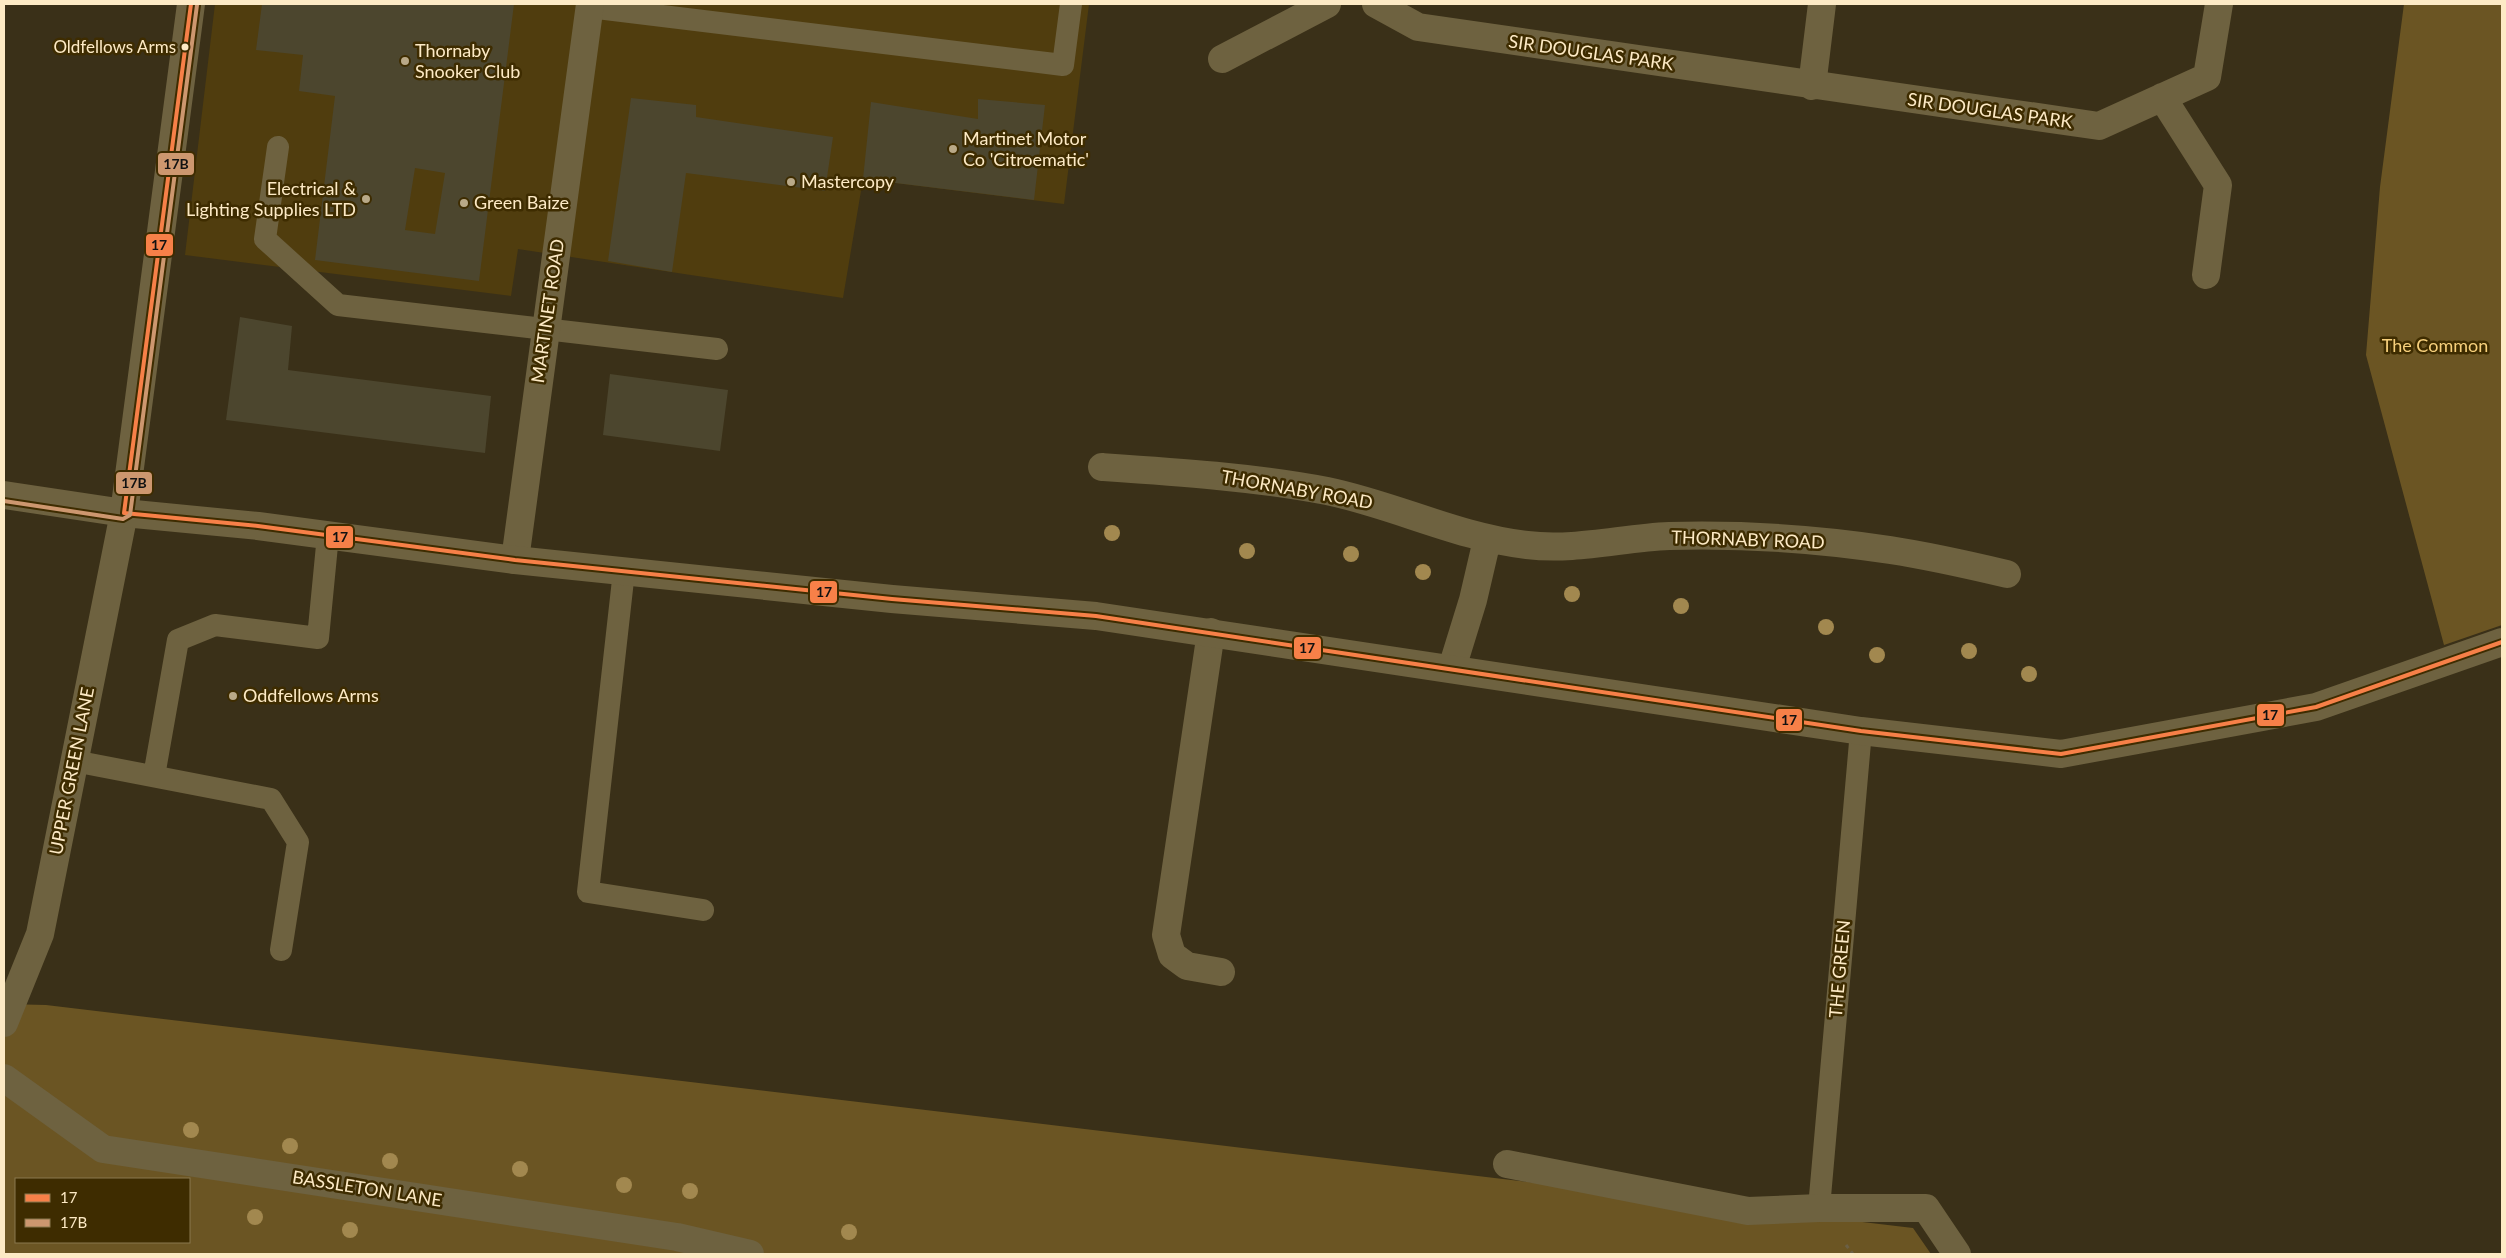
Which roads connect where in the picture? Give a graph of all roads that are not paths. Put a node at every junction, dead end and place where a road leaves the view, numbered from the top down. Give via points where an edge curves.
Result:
1 (191, 4) edge
2 (1072, 4) edge
3 (1327, 4) edge
4 (1376, 4) edge
5 (1822, 4) edge
6 (2219, 4) edge
7 (589, 5) edge
8 (1222, 59) dead end
9 (1812, 86) junction
10 (2162, 97) junction
11 (278, 147) dead end
12 (2206, 275) dead end
13 (546, 329) junction
14 (717, 349) dead end
15 (1102, 467) dead end
16 (4, 495) edge
17 (124, 513) junction
18 (328, 536) junction
19 (1487, 540) junction
20 (515, 560) junction
21 (624, 571) junction
22 (2008, 574) dead end
23 (1211, 632) junction
24 (2502, 642) edge
25 (1452, 668) junction
26 (1862, 730) junction
27 (74, 762) junction
28 (154, 776) junction
29 (703, 910) dead end
30 (281, 950) dead end
31 (1221, 972) dead end
32 (4, 1023) edge
33 (4, 1078) edge
34 (1507, 1164) dead end
35 (1819, 1208) junction
36 (676, 1245) edge
37 (750, 1254) edge
38 (1957, 1254) edge

1 - 17 street, UPPER GREEN LANE
2 - 7 lane via 1063,65
3 - 8 street
4 - 9 street, SIR DOUGLAS PARK via 1418,27
5 - 9 street
6 - 10 street, SIR DOUGLAS PARK via 2206,77
7 - 13 street, MARTINET ROAD
9 - 10 street, SIR DOUGLAS PARK via 2099,126
10 - 12 street via 2218,185
11 - 13 lane via 265,239 338,305
13 - 14 lane
13 - 20 street, MARTINET ROAD
15 - 19 street, THORNABY ROAD via 1246,479 1327,492 1387,506
16 - 17 street
17 - 18 street
17 - 27 street, UPPER GREEN LANE
18 - 20 street
18 - 28 lane via 318,638 215,625 178,640
19 - 22 street, THORNABY ROAD via 1530,546 1570,546 1669,536 1810,541 1889,550
19 - 25 street
20 - 21 street
21 - 23 street via 1096,616
21 - 29 lane via 588,892
23 - 25 street
23 - 31 street via 1166,935 1172,954 1187,966
24 - 26 street via 2316,707 2062,754
25 - 26 street
26 - 35 lane, THE GREEN
27 - 28 lane
27 - 32 street, UPPER GREEN LANE via 40,934
28 - 30 lane via 271,799 298,842
33 - 36 street, BASSLETON LANE via 104,1149
34 - 35 street via 1748,1211
35 - 38 street via 1926,1208
36 - 37 street, BASSLETON LANE

